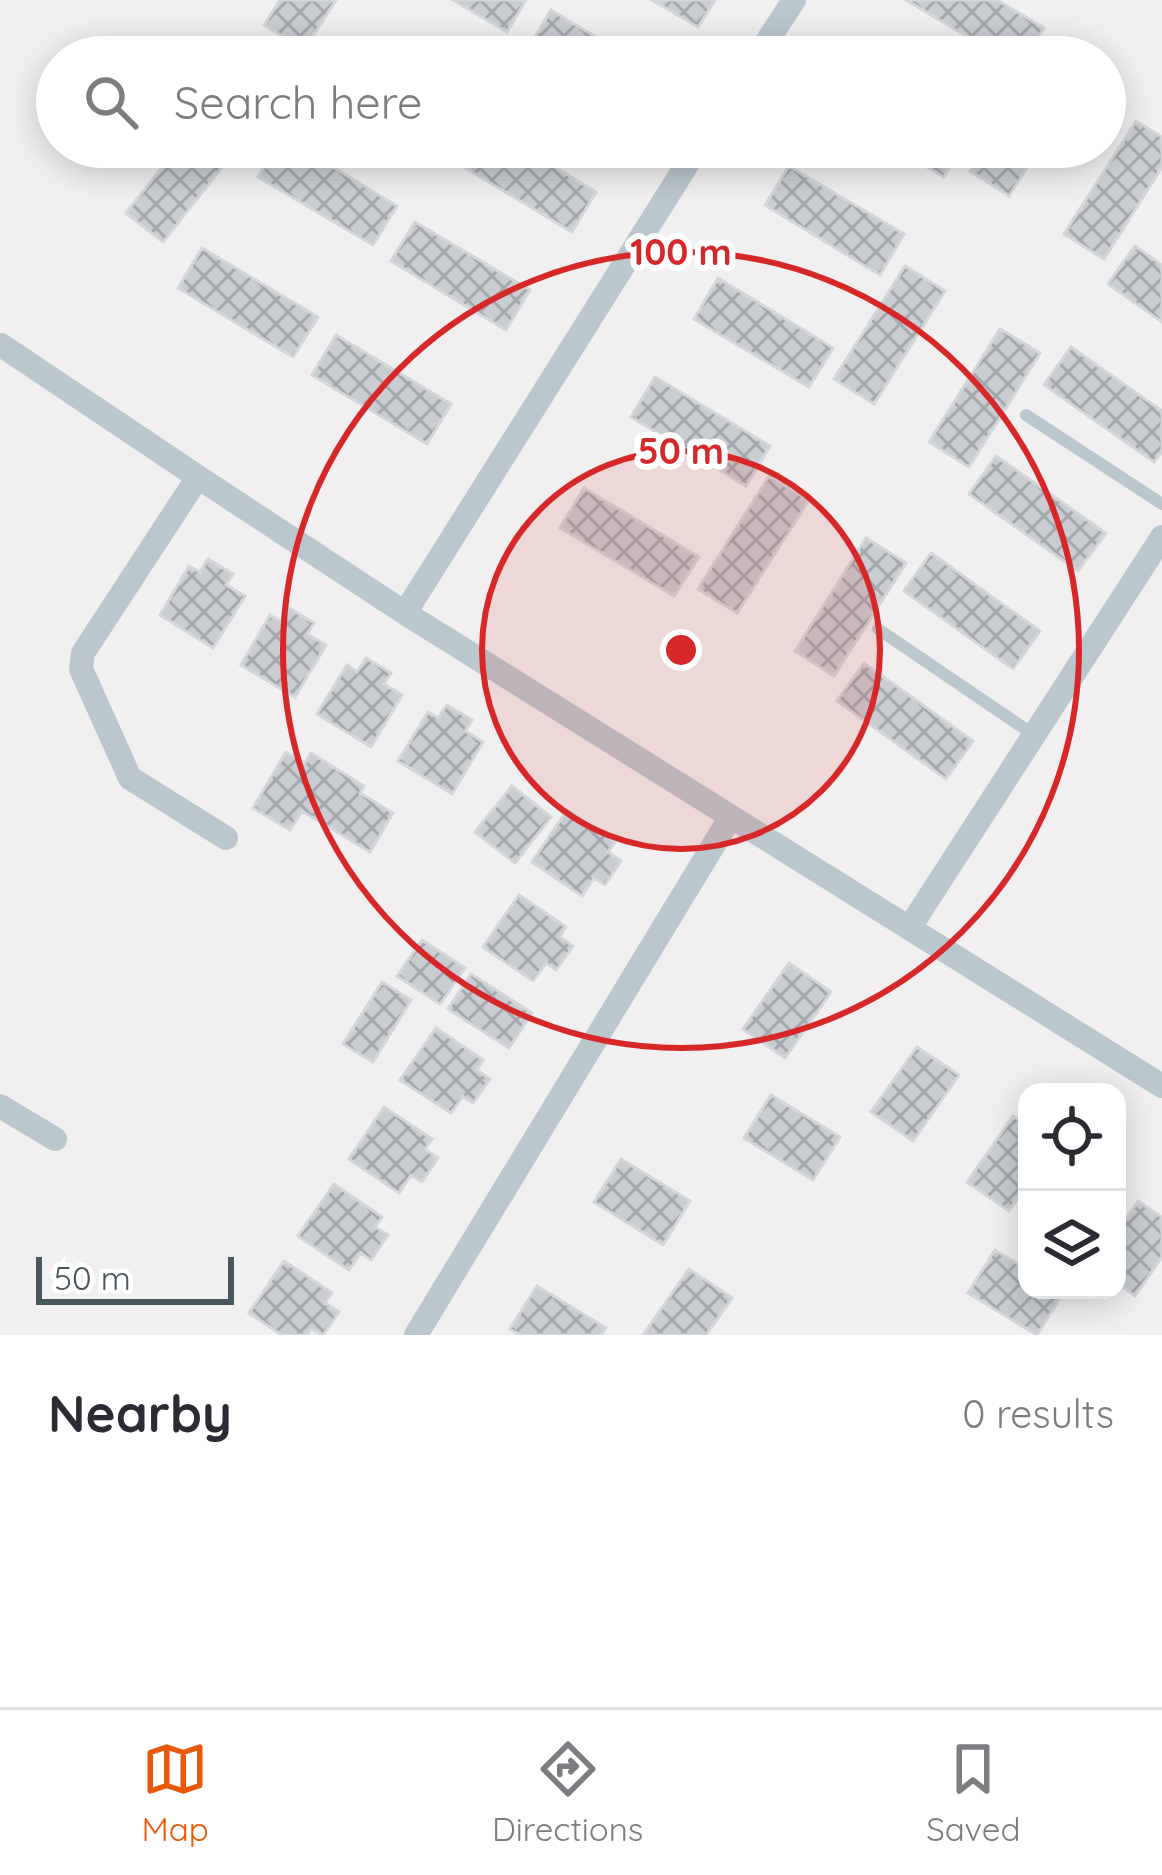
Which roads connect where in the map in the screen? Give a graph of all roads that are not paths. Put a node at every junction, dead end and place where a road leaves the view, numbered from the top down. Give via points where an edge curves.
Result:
1 (794, 0) edge
2 (771, 36) edge
3 (685, 168) edge
4 (1, 345) edge
5 (1026, 416) dead end
6 (198, 477) junction
7 (1162, 504) edge
8 (1162, 537) edge
9 (405, 613) junction
10 (878, 628) dead end
11 (1034, 735) junction
12 (730, 818) junction
13 (226, 838) dead end
14 (910, 927) junction
15 (1162, 1086) edge
16 (0, 1106) edge
17 (55, 1139) dead end
18 (416, 1335) edge

1 - 2 street
3 - 9 street
4 - 6 street
5 - 7 lane
6 - 9 street
6 - 13 street via 83,653 81,669 130,778
8 - 11 street
9 - 12 street
10 - 11 lane
11 - 14 street
12 - 14 street
12 - 18 street
14 - 15 street
16 - 17 street

